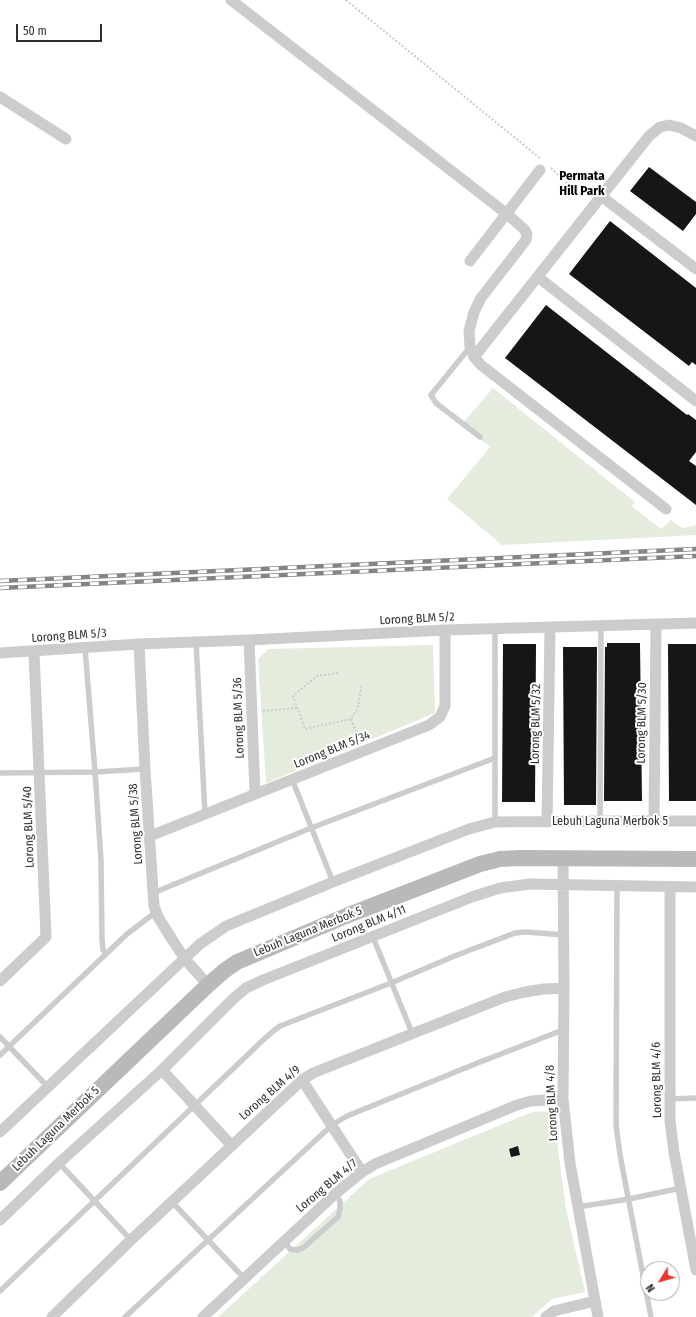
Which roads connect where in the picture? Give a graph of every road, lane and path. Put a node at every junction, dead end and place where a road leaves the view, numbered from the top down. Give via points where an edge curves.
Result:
1 (231, 0) edge
2 (346, 0) edge
3 (0, 97) edge
4 (696, 136) edge
5 (66, 139) dead end
6 (545, 167) junction
7 (572, 188) dead end
8 (601, 196) junction
9 (507, 214) junction
10 (470, 262) dead end
11 (696, 269) edge
12 (538, 277) junction
13 (472, 352) junction
14 (696, 401) edge
15 (480, 437) dead end
16 (666, 510) dead end
17 (696, 623) edge
18 (656, 624) junction
19 (601, 626) junction
20 (550, 627) junction
21 (496, 629) junction
22 (445, 630) junction
23 (249, 640) junction
24 (196, 641) junction
25 (140, 644) junction
26 (85, 648) junction
27 (34, 652) junction
28 (0, 653) edge
29 (338, 673) dead end
30 (360, 687) dead end
31 (297, 708) junction
32 (251, 712) junction
33 (351, 719) junction
34 (363, 751) junction
35 (495, 758) junction
36 (145, 769) junction
37 (0, 772) edge
38 (95, 772) junction
39 (39, 773) junction
40 (292, 779) junction
41 (255, 794) junction
42 (205, 815) junction
43 (600, 821) junction
44 (654, 821) junction
45 (495, 822) junction
46 (547, 822) junction
47 (696, 822) edge
48 (311, 828) junction
49 (150, 836) junction
50 (563, 858) junction
51 (696, 859) edge
52 (333, 882) junction
53 (563, 885) junction
54 (617, 886) junction
55 (670, 887) junction
56 (696, 887) edge
57 (153, 894) junction
58 (156, 912) junction
59 (564, 935) junction
60 (373, 937) junction
61 (105, 954) junction
62 (185, 958) junction
63 (0, 981) edge
64 (391, 983) junction
65 (208, 985) junction
66 (564, 988) junction
67 (563, 1030) junction
68 (412, 1033) junction
69 (0, 1037) edge
70 (9, 1047) junction
71 (0, 1055) edge
72 (162, 1070) junction
73 (302, 1080) junction
74 (48, 1087) junction
75 (696, 1098) edge
76 (563, 1099) junction
77 (669, 1099) junction
78 (194, 1105) junction
79 (332, 1125) junction
80 (0, 1132) edge
81 (232, 1146) junction
82 (59, 1163) junction
83 (362, 1172) junction
84 (0, 1183) edge
85 (681, 1188) junction
86 (335, 1194) junction
87 (629, 1199) junction
88 (95, 1201) junction
89 (172, 1202) junction
90 (577, 1207) junction
91 (0, 1220) edge
92 (131, 1240) junction
93 (207, 1240) junction
94 (284, 1242) junction
95 (696, 1270) edge
96 (244, 1278) junction
97 (0, 1291) edge
98 (594, 1301) junction
99 (52, 1317) edge
100 (124, 1317) edge
101 (203, 1317) edge
102 (546, 1317) edge
103 (598, 1317) edge
104 (651, 1317) edge

1 - 9 street
2 - 6 path
3 - 5 street
4 - 8 street via 670,125 660,127 649,136
6 - 7 path
6 - 9 street
8 - 11 street
8 - 12 street
9 - 10 street
9 - 13 street via 524,229 527,234 526,240 481,298 474,312 469,332
12 - 13 street
12 - 14 street
13 - 15 lane via 431,395 436,403
13 - 16 street via 481,366
17 - 18 street, Lorong BLM 5/2
18 - 19 street, Lorong BLM 5/2
18 - 44 street, Lorong BLM 5/30
19 - 20 street, Lorong BLM 5/2
19 - 43 lane
20 - 21 street, Lorong BLM 5/2
20 - 46 street, Lorong BLM 5/32
21 - 22 street, Lorong BLM 5/2
21 - 35 lane
22 - 23 street, Lorong BLM 5/2
22 - 34 street, Lorong BLM 5/34 via 445,706 440,717 429,725
23 - 24 street, Lorong BLM 5/2
23 - 32 street, Lorong BLM 5/36
24 - 25 street, Lorong BLM 5/2
24 - 42 lane
25 - 26 street, Lorong BLM 5/3
25 - 36 street, Lorong BLM 5/38
26 - 27 street, Lorong BLM 5/3
26 - 38 lane
27 - 28 street, Lorong BLM 5/3
27 - 39 street, Lorong BLM 5/40
29 - 31 path via 317,676 293,696
30 - 33 path via 358,708
31 - 32 path
31 - 33 path via 305,729
32 - 41 street, Lorong BLM 5/36
33 - 34 path
34 - 40 street, Lorong BLM 5/34
35 - 45 lane
35 - 48 lane
36 - 38 lane
36 - 49 street, Lorong BLM 5/38
37 - 39 lane
38 - 39 lane
38 - 61 lane via 101,860 102,939
39 - 63 street, Lorong BLM 5/40 via 46,937
40 - 41 street, Lorong BLM 5/34
40 - 48 lane
41 - 42 street, Lorong BLM 5/34
42 - 49 street, Lorong BLM 5/34
43 - 44 street, Lebuh Laguna Merbok 5
43 - 46 street, Lebuh Laguna Merbok 5
44 - 47 street, Lebuh Laguna Merbok 5
45 - 46 street, Lebuh Laguna Merbok 5
45 - 52 street, Lebuh Laguna Merbok 5 via 469,829
48 - 52 lane
48 - 57 lane
49 - 57 street, Lorong BLM 5/38
50 - 51 street, Lebuh Laguna Merbok 5
50 - 53 street, Lorong BLM 4/8
50 - 65 street, Lebuh Laguna Merbok 5 via 520,858 480,864 237,962
52 - 62 street, Lebuh Laguna Merbok 5 via 226,926
53 - 54 street, Lorong BLM 4/11
53 - 59 street, Lorong BLM 4/8
53 - 60 street, Lorong BLM 4/11 via 530,884 500,888
54 - 55 street, Lorong BLM 4/11
54 - 87 lane via 616,1125
55 - 56 street, Lorong BLM 4/11
55 - 77 street, Lorong BLM 4/6
57 - 58 street, Lorong BLM 5/38
58 - 61 lane
58 - 62 street, Lorong BLM 5/38
59 - 64 lane via 515,933
59 - 66 street, Lorong BLM 4/8
60 - 64 lane
60 - 72 street, Lorong BLM 4/11 via 246,988
61 - 70 lane
62 - 65 street, Lorong BLM 5/38
62 - 74 street, Lebuh Laguna Merbok 5
64 - 68 lane
64 - 78 lane via 280,1026
65 - 84 street, Lebuh Laguna Merbok 5
66 - 67 street, Lorong BLM 4/8
66 - 68 street, Lorong BLM 4/9 via 544,989 505,997
67 - 76 street, Lorong BLM 4/8
67 - 79 lane via 472,1064 347,1116
68 - 73 street, Lorong BLM 4/9 via 313,1073
69 - 70 lane
70 - 71 lane
70 - 74 lane
72 - 78 street
72 - 82 street, Lorong BLM 4/11
73 - 79 street
73 - 81 street, Lorong BLM 4/9
74 - 80 street, Lebuh Laguna Merbok 5
75 - 77 lane
76 - 83 street, Lorong BLM 4/7 via 517,1105 375,1164
76 - 90 street, Lorong BLM 4/8
77 - 85 street, Lorong BLM 4/6 via 673,1144
78 - 81 street
78 - 88 lane
79 - 83 street
79 - 93 lane
81 - 89 street, Lorong BLM 4/9
82 - 88 lane
82 - 91 street, Lorong BLM 4/11
83 - 86 street, Lorong BLM 4/7
85 - 87 lane
85 - 95 street, Lorong BLM 4/6
86 - 94 street, Lorong BLM 4/7
86 - 94 lane via 340,1200 338,1217 303,1248 290,1249
87 - 90 lane
87 - 104 lane
88 - 92 lane
88 - 97 lane
89 - 92 street, Lorong BLM 4/9
89 - 93 lane
90 - 98 street, Lorong BLM 4/8
92 - 99 street, Lorong BLM 4/9
93 - 96 lane
93 - 100 lane
94 - 96 street, Lorong BLM 4/7
96 - 101 street, Lorong BLM 4/7
98 - 102 street via 554,1311
98 - 103 street, Lorong BLM 4/8

